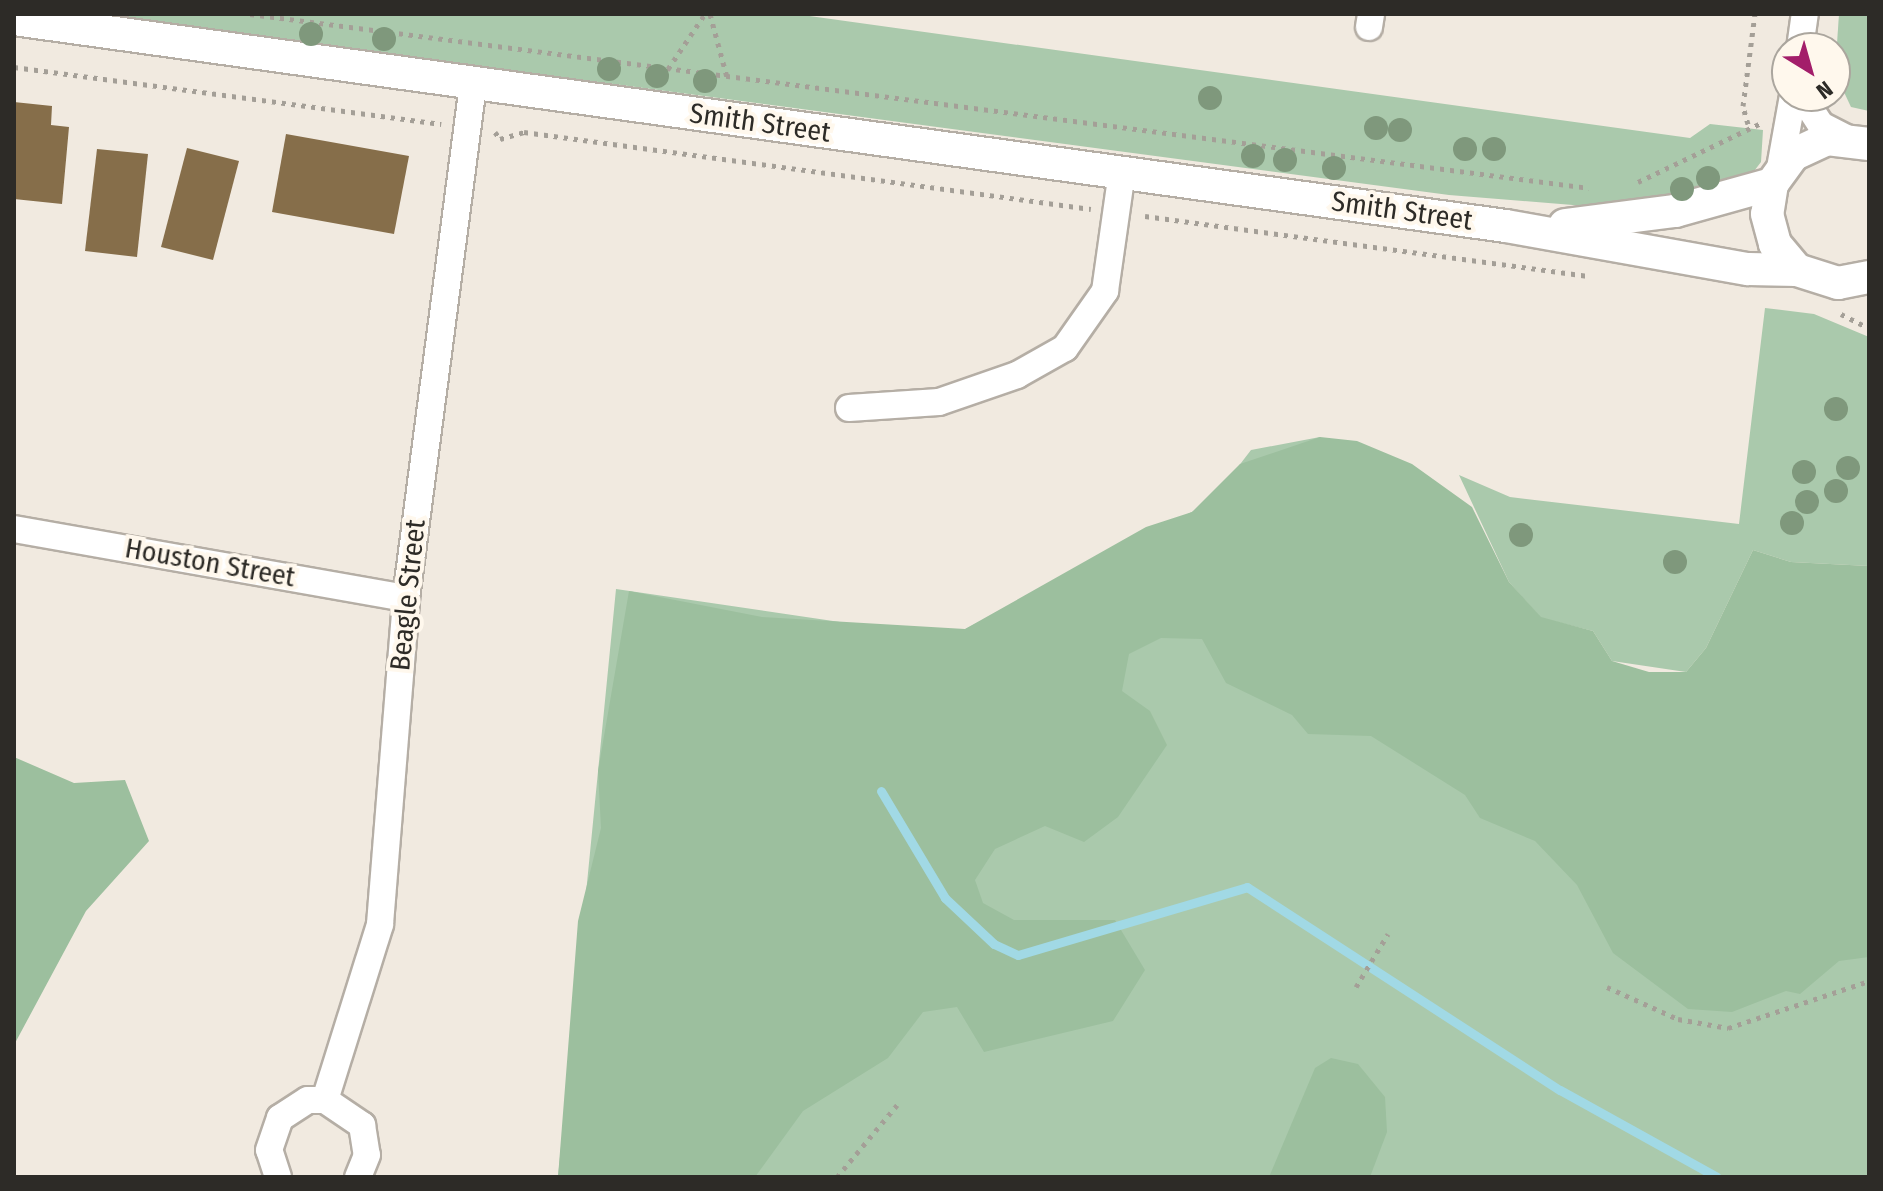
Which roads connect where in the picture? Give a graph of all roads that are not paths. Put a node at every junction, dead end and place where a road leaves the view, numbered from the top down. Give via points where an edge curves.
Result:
1 (14, 19) edge
2 (473, 85) junction
3 (1790, 112) edge
4 (1812, 112) edge
5 (1858, 141) edge
6 (1122, 172) junction
7 (1776, 176) junction
8 (1506, 226) junction
9 (1797, 270) junction
10 (1846, 290) edge
11 (1869, 300) edge
12 (849, 408) dead end
13 (14, 529) edge
14 (406, 598) junction
15 (325, 1100) junction
16 (278, 1177) edge
17 (358, 1177) edge

1 - 2 street, Smith Street
2 - 6 street, Smith Street
2 - 14 street, Beagle Street
3 - 7 street
4 - 5 street via 1821,125
5 - 7 street via 1809,145
6 - 8 street, Smith Street
6 - 12 street via 1105,291 1065,348 1017,375 939,402
7 - 8 street, Smith Street via 1644,216
7 - 9 street via 1769,226
8 - 9 street, Smith Street via 1748,269
9 - 10 street, Smith Street
10 - 11 street, Smith Street
13 - 14 street, Houston Street
14 - 15 street, Beagle Street via 380,924
15 - 16 street via 308,1100 280,1118 269,1150
15 - 17 street via 362,1125 367,1155

